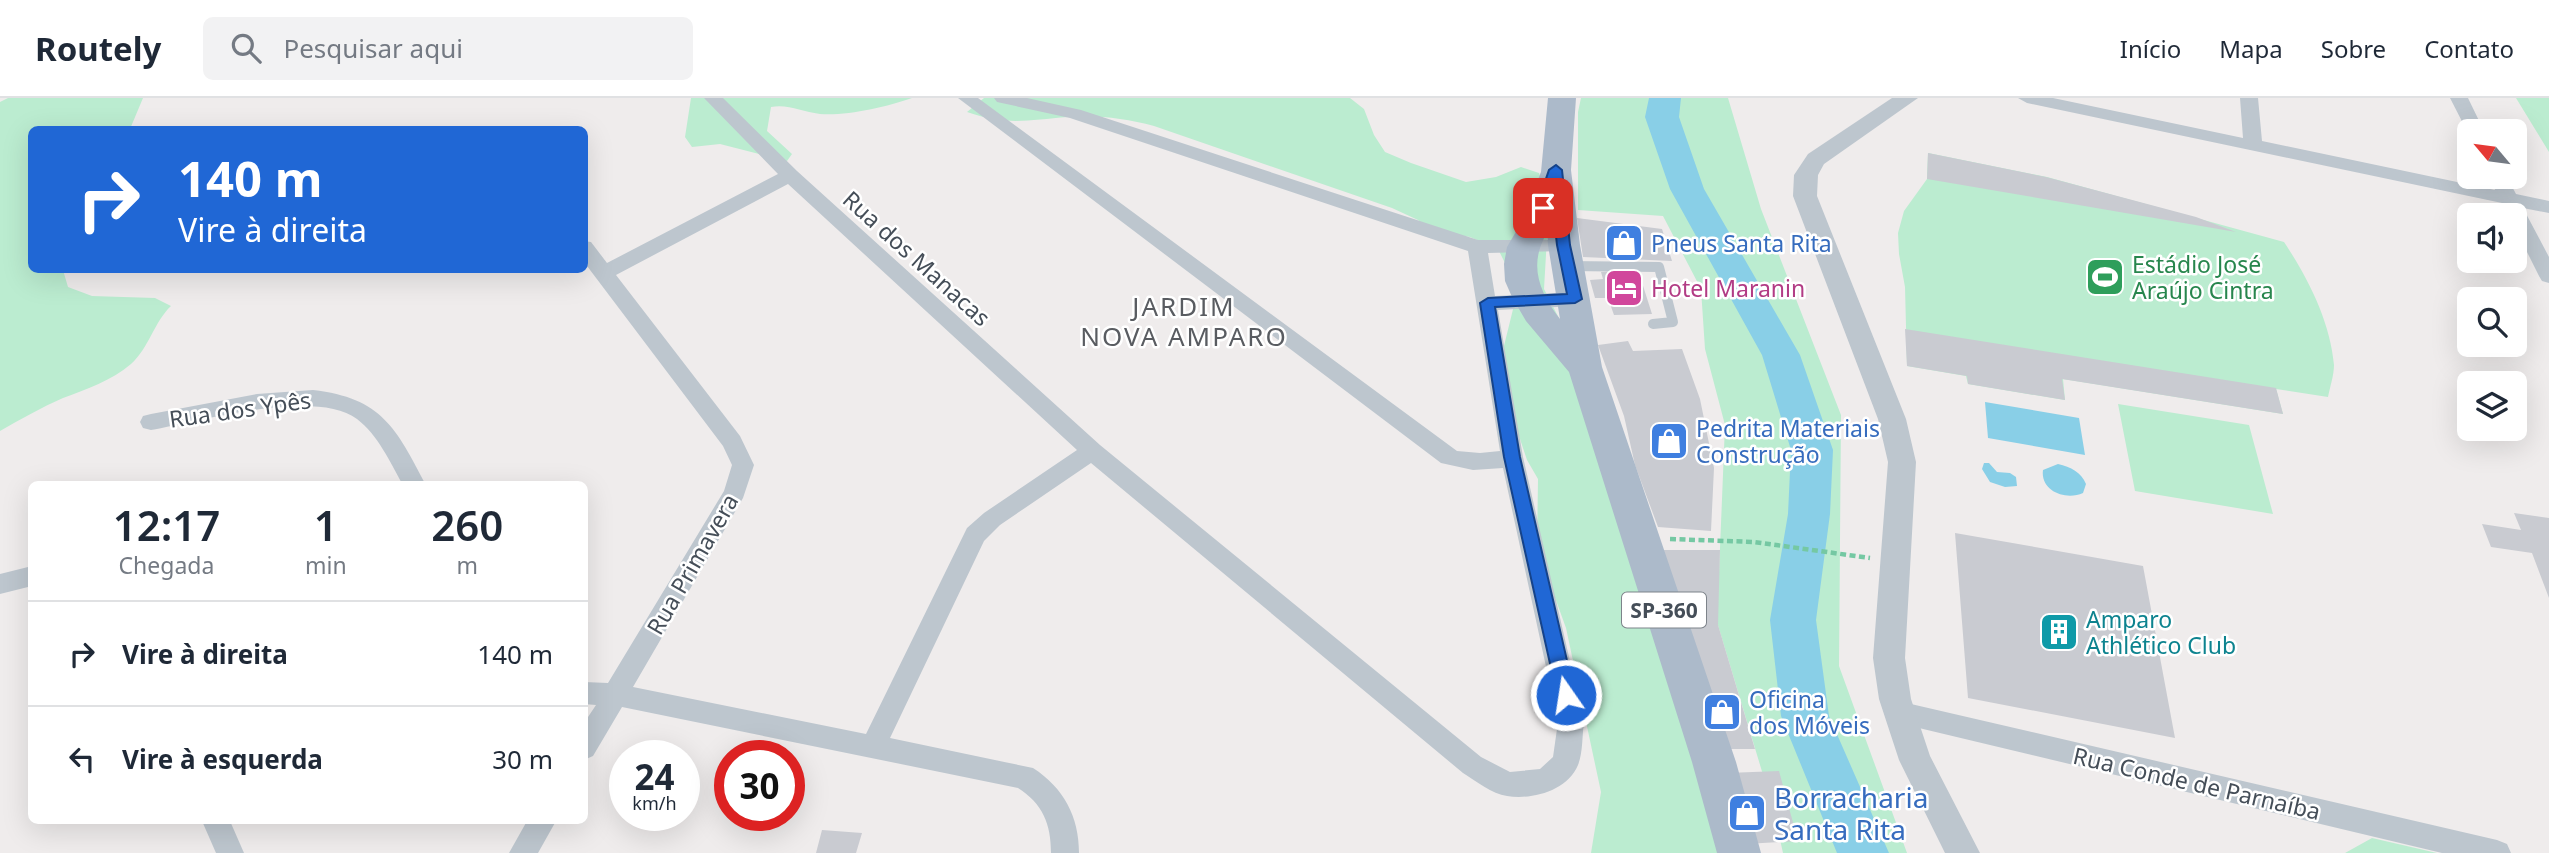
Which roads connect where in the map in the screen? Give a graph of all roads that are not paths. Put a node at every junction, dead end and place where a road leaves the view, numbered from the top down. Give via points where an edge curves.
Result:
1 (713, 98) edge
2 (967, 98) edge
3 (1003, 98) edge
4 (1562, 98) edge
5 (1908, 98) edge
6 (2027, 98) edge
7 (2249, 98) edge
8 (2459, 98) edge
9 (2469, 119) edge
10 (2253, 145) junction
11 (1556, 170) junction
12 (790, 175) junction
13 (2504, 189) edge
14 (2508, 198) junction
15 (2549, 207) edge
16 (1523, 246) junction
17 (1477, 247) junction
18 (588, 252) edge
19 (1566, 256) junction
20 (603, 273) junction
21 (2549, 276) edge
22 (1575, 299) junction
23 (1531, 301) junction
24 (1488, 303) junction
25 (1653, 324) dead end
26 (1585, 367) junction
27 (151, 422) dead end
28 (1093, 451) junction
29 (1512, 457) junction
30 (412, 481) edge
31 (28, 577) edge
32 (0, 584) edge
33 (588, 693) edge
34 (615, 695) junction
35 (1898, 712) junction
36 (588, 741) edge
37 (873, 746) junction
38 (217, 824) edge
39 (540, 824) edge
40 (230, 853) edge
41 (523, 853) edge
42 (1065, 853) edge
43 (1740, 853) edge
44 (1963, 853) edge
45 (2497, 853) edge

1 - 12 street, Rua dos Manacas
2 - 29 street via 1449,457 1471,463
3 - 17 street via 1074,114
4 - 11 main road, SP-360
5 - 35 street via 1816,159 1806,175 1805,196 1892,419 1902,462 1889,658
6 - 10 street
7 - 10 street
8 - 9 street
10 - 14 street
11 - 16 main road, SP-360
11 - 19 main road, SP-360
12 - 20 street
12 - 28 street, Rua dos Manacas
13 - 14 street
14 - 15 street
14 - 21 street
16 - 17 street
16 - 19 street
16 - 23 main road, SP-360 via 1518,268
17 - 24 street
18 - 20 street, Rua Primavera
19 - 22 main road, SP-360
19 - 25 lane via 1658,267 1673,321
20 - 34 street, Rua Primavera via 732,442 743,465 735,492
22 - 23 street
22 - 26 main road, SP-360
23 - 24 street
23 - 26 main road, SP-360
24 - 29 street
26 - 43 main road, SP-360
27 - 30 street, Rua dos Ypês via 283,398 322,397 358,408 378,427
28 - 29 street, Rua dos Manacas via 1472,765 1507,785 1546,780 1566,762 1572,722
28 - 37 street via 975,535
31 - 32 street
33 - 34 street
34 - 36 street, Rua Primavera
34 - 37 street
35 - 44 street via 1915,760
35 - 45 street, Rua Conde de Parnaíba
37 - 42 street via 1024,777 1042,787 1066,832
38 - 40 street
39 - 41 street

